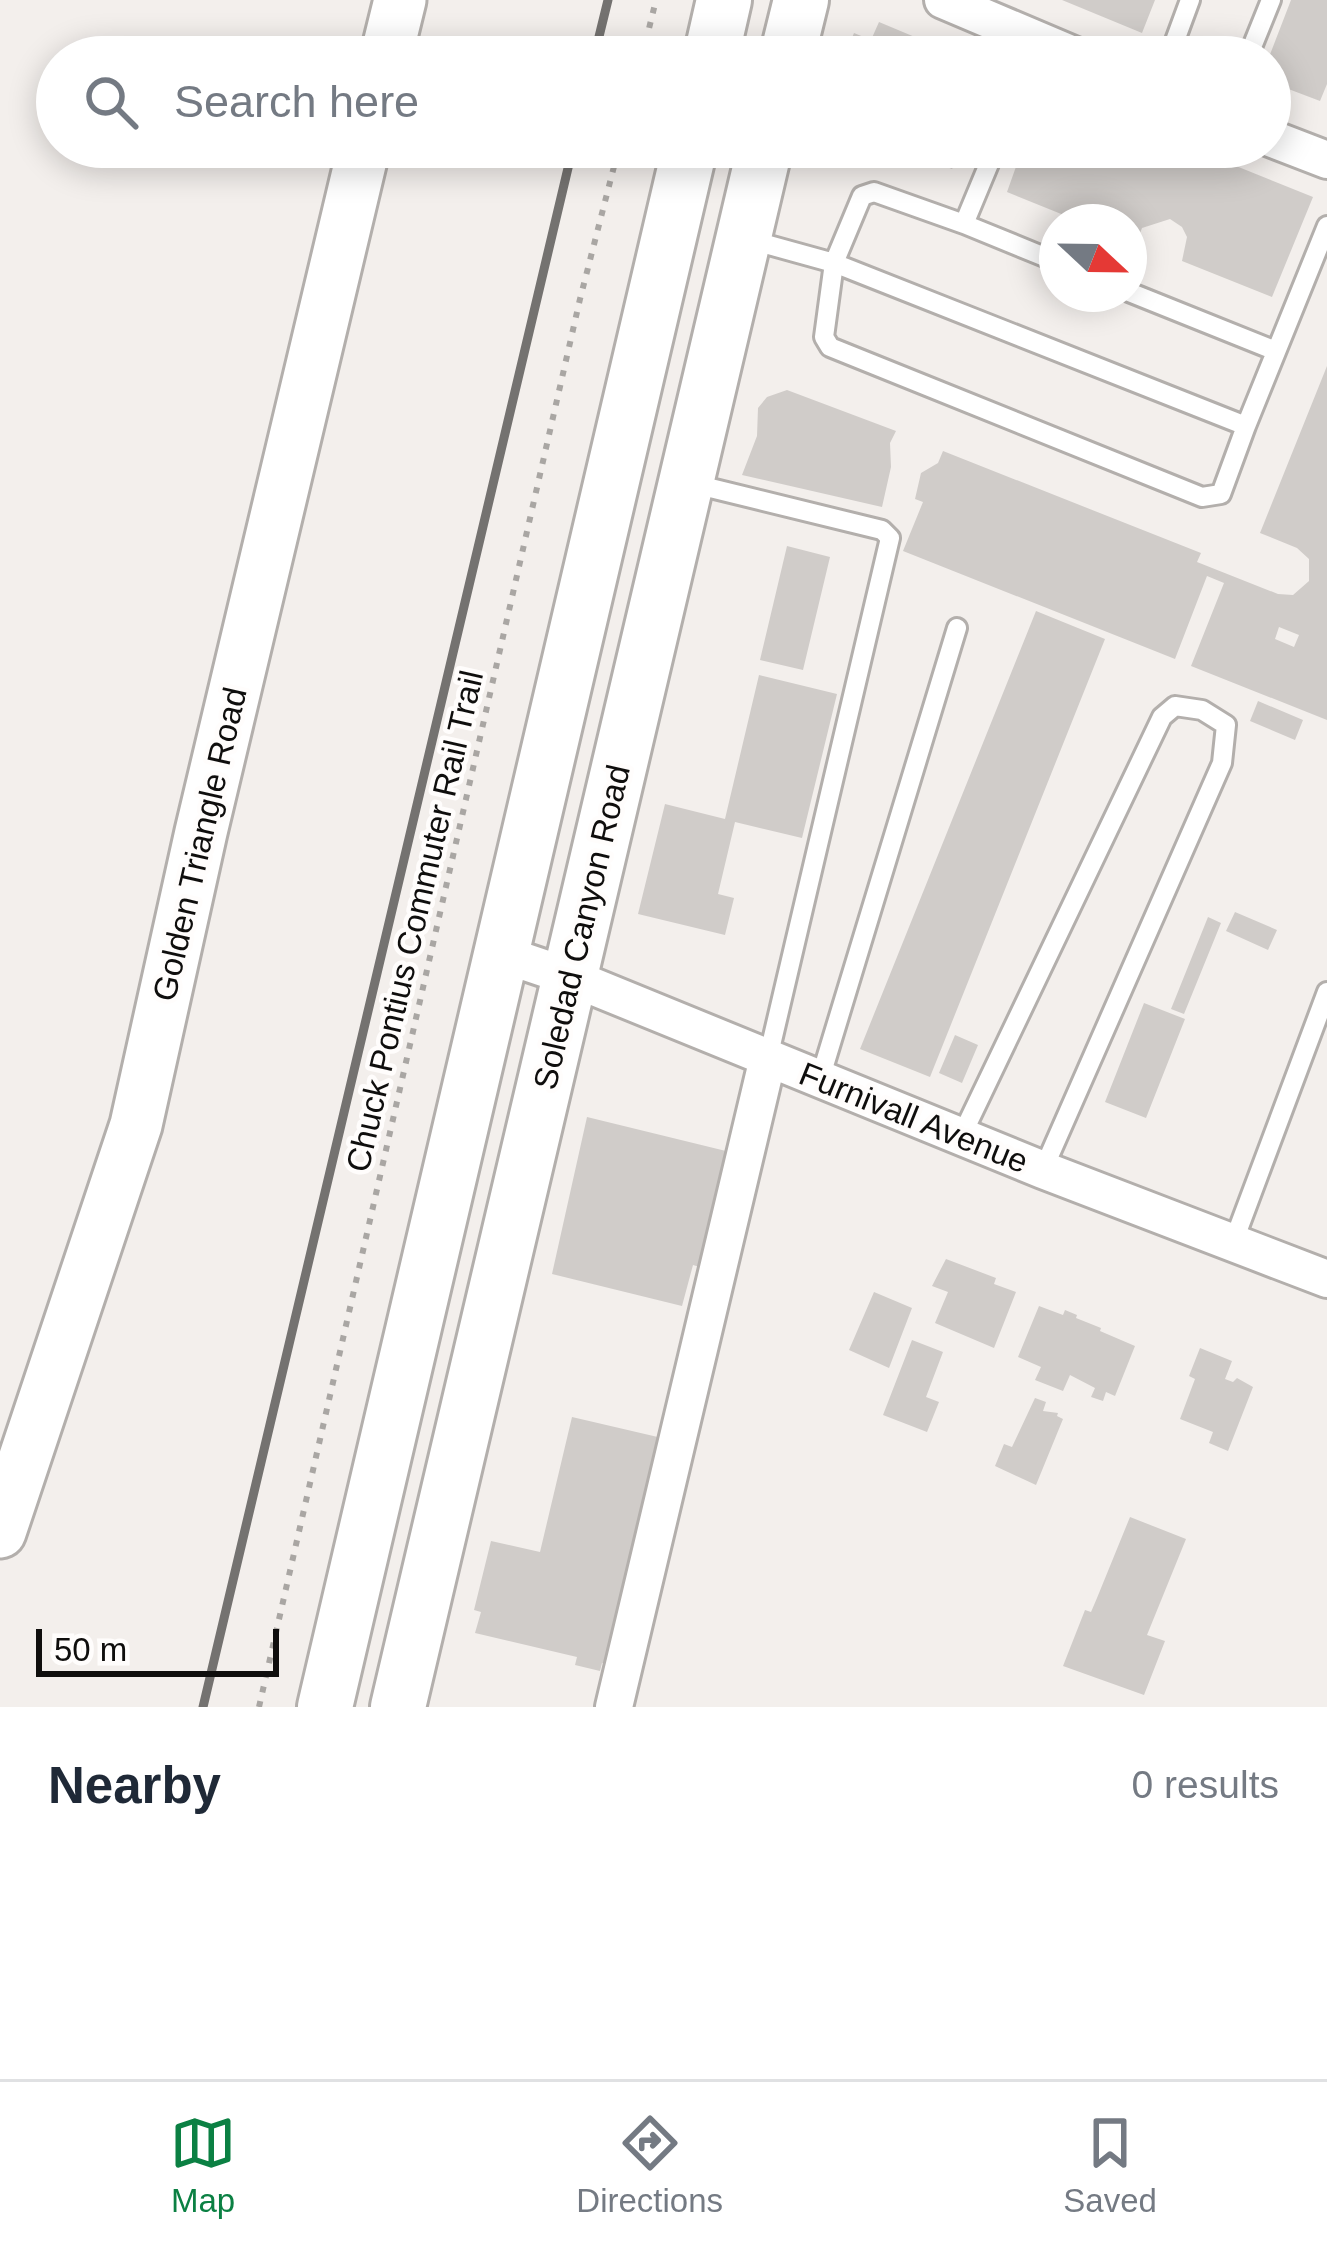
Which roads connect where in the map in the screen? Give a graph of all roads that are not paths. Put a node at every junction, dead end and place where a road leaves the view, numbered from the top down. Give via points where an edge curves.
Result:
1 (400, 0) edge
2 (724, 0) edge
3 (801, 0) edge
4 (943, 0) edge
5 (1190, 0) edge
6 (1271, 0) edge
7 (1025, 35) edge
8 (391, 36) edge
9 (716, 36) edge
10 (792, 36) edge
11 (1177, 36) edge
12 (1256, 36) edge
13 (1291, 146) edge
14 (1327, 160) edge
15 (359, 168) edge
16 (685, 168) edge
17 (760, 168) edge
18 (987, 168) edge
19 (964, 224) junction
20 (1327, 226) edge
21 (742, 237) junction
22 (1039, 255) edge
23 (834, 263) junction
24 (1147, 299) edge
25 (1276, 351) junction
26 (1246, 426) junction
27 (685, 482) junction
28 (957, 628) dead end
29 (502, 954) junction
30 (570, 977) junction
31 (1327, 992) edge
32 (768, 1058) junction
33 (820, 1078) junction
34 (961, 1137) junction
35 (1042, 1170) junction
36 (1233, 1243) junction
37 (1327, 1279) edge
38 (0, 1532) edge
39 (326, 1707) edge
40 (398, 1707) edge
41 (614, 1707) edge

1 - 8 street
2 - 9 main road
3 - 10 main road
4 - 7 street
5 - 11 lane
6 - 12 lane
13 - 14 street
15 - 38 street, Golden Triangle Road via 136,1125
16 - 29 main road
17 - 21 main road, Soledad Canyon Road
18 - 19 lane
19 - 22 lane
19 - 23 lane via 874,192 862,196
20 - 25 lane
21 - 23 lane
21 - 27 main road, Soledad Canyon Road
23 - 26 lane
23 - 26 lane via 824,337 830,347 1202,497 1221,494
24 - 25 lane
25 - 26 lane
27 - 30 main road, Soledad Canyon Road
27 - 32 lane via 890,538
28 - 33 lane
29 - 30 street, Furnivall Avenue
29 - 39 main road
30 - 32 street, Furnivall Avenue
30 - 40 main road, Soledad Canyon Road
31 - 36 lane
32 - 33 street, Furnivall Avenue
32 - 41 street
33 - 34 street, Furnivall Avenue
34 - 35 street, Furnivall Avenue
34 - 35 lane via 1162,717 1175,706 1202,710 1226,725 1222,763
35 - 36 street, Furnivall Avenue
36 - 37 street, Furnivall Avenue

